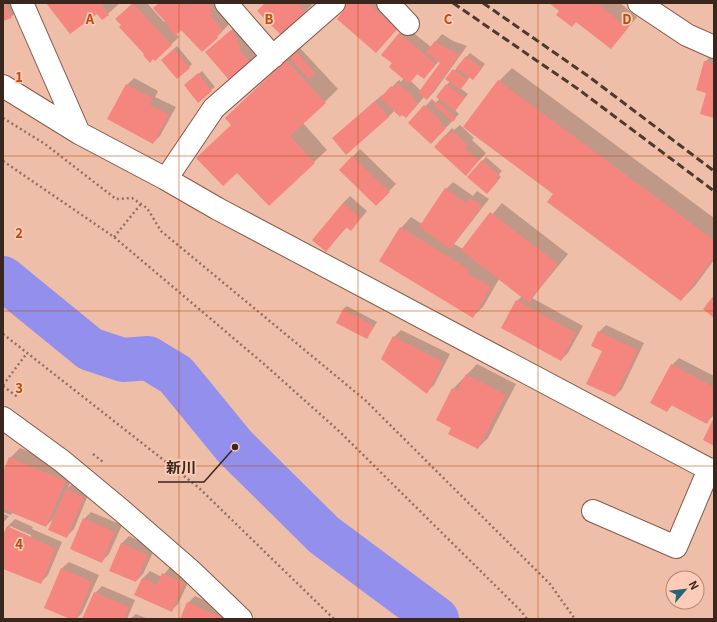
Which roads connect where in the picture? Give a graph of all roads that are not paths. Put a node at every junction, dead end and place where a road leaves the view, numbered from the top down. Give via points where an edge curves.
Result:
1 (22, 3) edge
2 (226, 3) edge
3 (334, 3) edge
4 (388, 3) edge
5 (639, 3) edge
6 (408, 24) dead end
7 (714, 47) edge
8 (273, 57) junction
9 (3, 86) edge
10 (79, 133) junction
11 (166, 179) junction
12 (3, 418) edge
13 (711, 470) edge
14 (593, 511) dead end
15 (241, 619) edge

1 - 10 street
2 - 8 street
3 - 8 street
4 - 6 street
5 - 7 street via 686,35
8 - 11 street via 214,108
9 - 10 street
10 - 11 street
11 - 13 street
12 - 15 street via 62,460 190,570
13 - 14 street via 676,547

